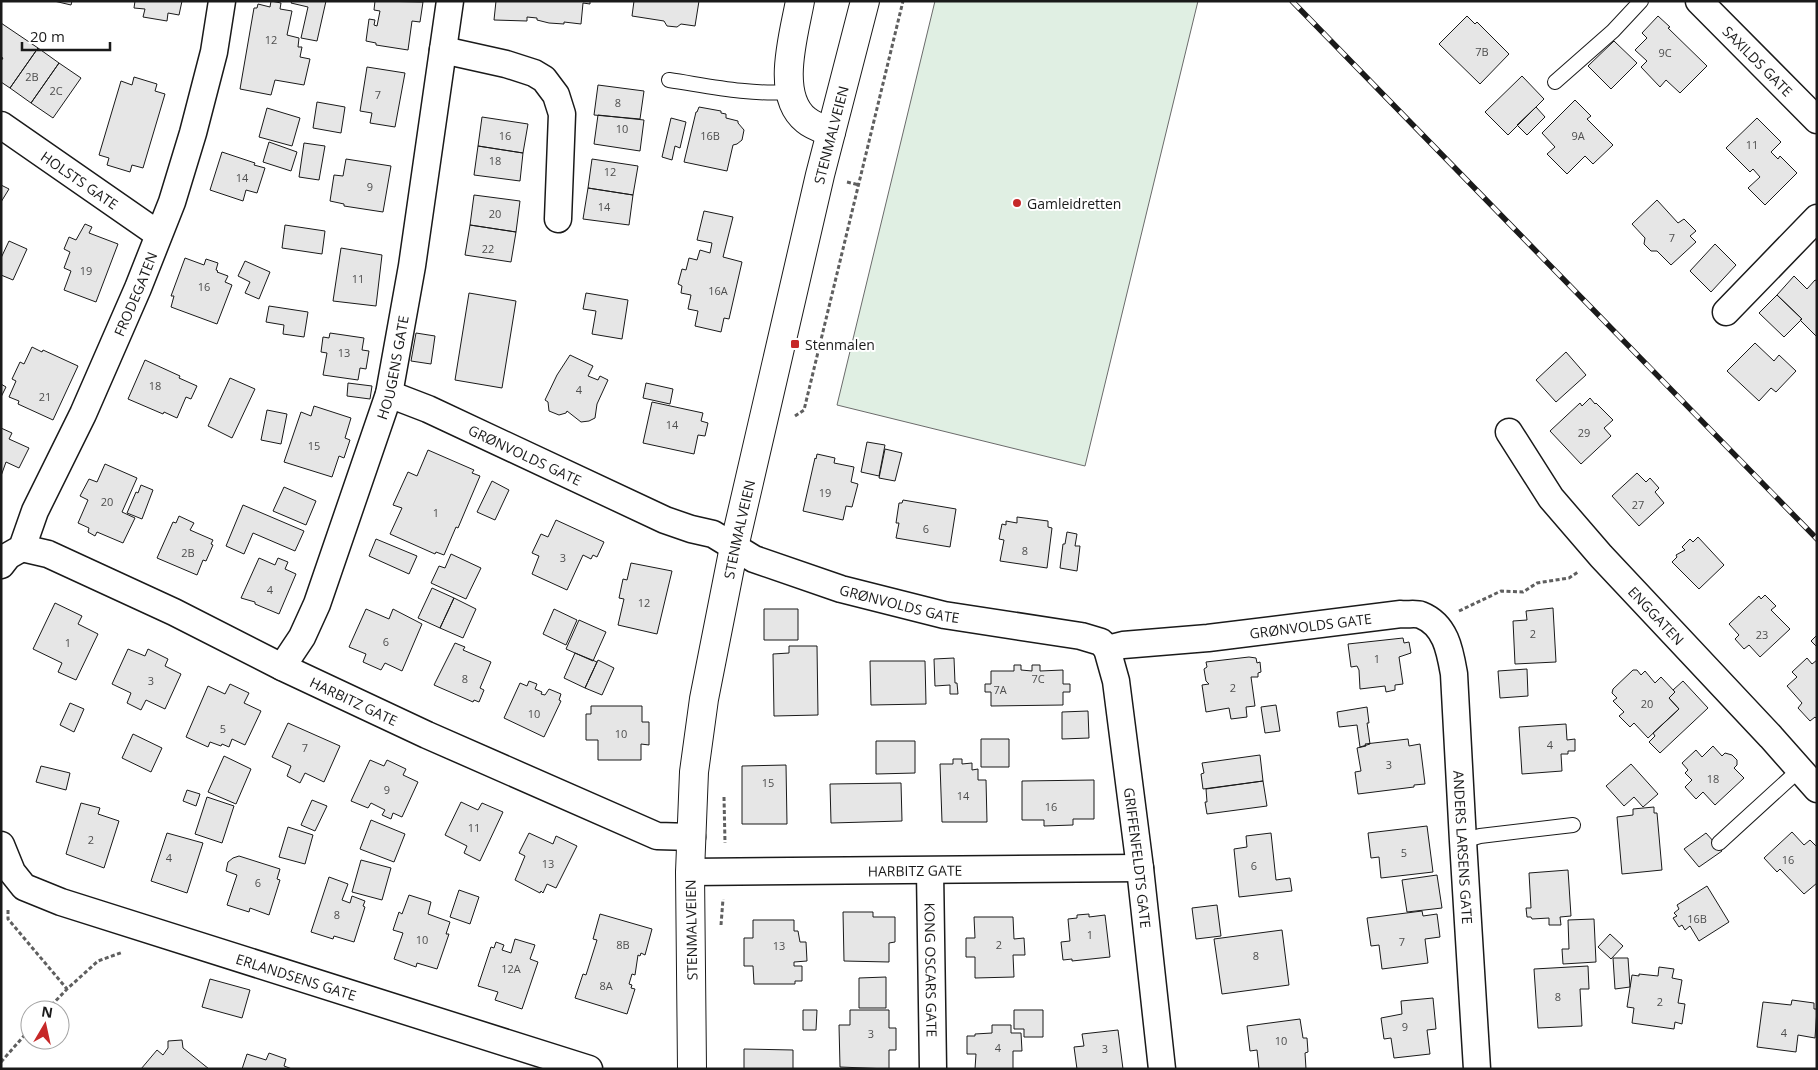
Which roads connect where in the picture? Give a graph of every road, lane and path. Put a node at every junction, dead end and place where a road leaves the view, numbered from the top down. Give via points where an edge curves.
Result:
1 (222, 1) edge
2 (450, 1) edge
3 (800, 1) edge
4 (865, 1) edge
5 (903, 1) edge
6 (1641, 1) edge
7 (1699, 1) edge
8 (443, 50) junction
9 (669, 80) dead end
10 (1555, 82) dead end
11 (789, 92) junction
12 (1817, 120) edge
13 (1, 125) edge
14 (831, 132) junction
15 (1817, 218) edge
16 (558, 219) dead end
17 (158, 234) junction
18 (1726, 312) dead end
19 (389, 394) junction
20 (788, 420) dead end
21 (1509, 432) dead end
22 (734, 547) junction
23 (22, 548) junction
24 (1600, 556) junction
25 (1, 565) edge
26 (1449, 620) junction
27 (1107, 649) junction
28 (282, 667) junction
29 (1799, 770) junction
30 (1817, 789) edge
31 (724, 794) dead end
32 (1573, 825) dead end
33 (692, 837) junction
34 (1463, 841) junction
35 (1719, 842) dead end
36 (1, 845) edge
37 (1140, 868) junction
38 (930, 871) junction
39 (12, 872) junction
40 (690, 872) junction
41 (724, 873) junction
42 (719, 933) dead end
43 (129, 949) dead end
44 (67, 989) junction
45 (57, 1000) edge
46 (20, 1040) edge
47 (1, 1062) edge
48 (589, 1069) edge
49 (692, 1069) edge
50 (933, 1069) edge
51 (1162, 1069) edge
52 (1477, 1069) edge

1 - 17 street, FRODEGATEN via 214,52 194,133
2 - 8 street, HOUGENS GATE
3 - 11 main road via 789,66
4 - 14 main road, STENMALVEIEN
5 - 20 path via 804,410
6 - 10 lane via 1613,31
7 - 12 street, SAXILDS GATE
8 - 16 street via 534,73 544,79 556,95 562,114
8 - 19 street, HOUGENS GATE via 412,266
9 - 11 lane via 769,94
11 - 14 main road via 798,112 807,121
13 - 17 street, HOLSTS GATE
14 - 22 main road, STENMALVEIEN
15 - 18 street
17 - 23 street, FRODEGATEN via 134,297 83,414 35,511
19 - 22 street, GRØNVOLDS GATE via 428,409 665,520 713,534
19 - 28 street, HOUGENS GATE via 316,604 302,637
21 - 24 street, ENGGATEN via 1551,498
22 - 27 street, GRØNVOLDS GATE via 754,559 841,589 944,615 1081,636 1101,642
22 - 33 main road, STENMALVEIEN via 704,699 694,772
23 - 25 street via 8,556
23 - 28 street, HARBITZ GATE via 48,554 174,612
24 - 26 path via 1569,578 1537,583 1523,592 1501,591
24 - 29 street, ENGGATEN
26 - 27 street, GRØNVOLDS GATE via 1401,614
26 - 34 street, ANDERS LARSENS GATE
27 - 37 street, GRIFFENFELDTS GATE via 1116,681
28 - 33 street, HARBITZ GATE via 657,836
29 - 30 street, ENGGATEN
29 - 35 lane
31 - 41 path
32 - 34 lane via 1480,836
33 - 40 main road, STENMALVEIEN
34 - 52 street, ANDERS LARSENS GATE
36 - 39 street
37 - 38 street, HARBITZ GATE
37 - 51 street, GRIFFENFELDTS GATE
38 - 41 street, HARBITZ GATE
38 - 50 street, KONG OSCARS GATE
39 - 44 path via 8,919
39 - 48 street, ERLANDSENS GATE via 24,886 61,902
40 - 41 street, HARBITZ GATE
40 - 49 main road, STENMALVEIEN
41 - 42 path via 723,919
43 - 44 path via 98,961
44 - 45 path
46 - 47 path

